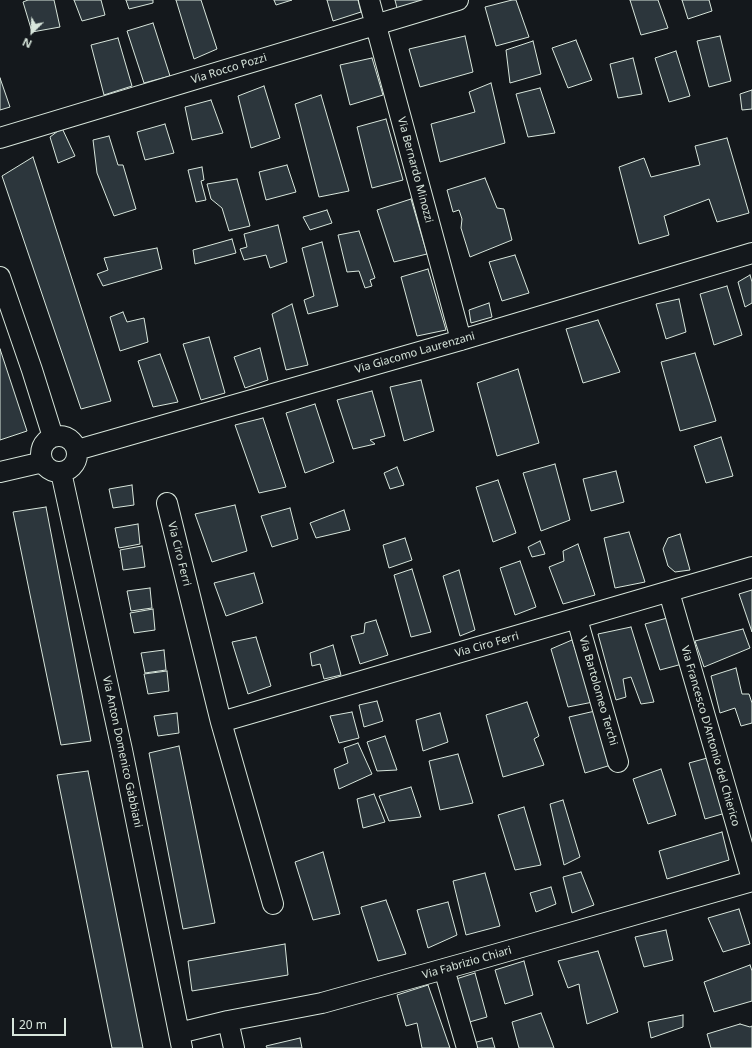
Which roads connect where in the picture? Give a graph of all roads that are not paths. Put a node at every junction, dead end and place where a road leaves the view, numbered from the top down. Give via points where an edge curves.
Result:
1 (369, 0) edge
2 (458, 0) edge
3 (376, 25) junction
4 (0, 138) edge
5 (752, 253) edge
6 (0, 277) edge
7 (461, 340) junction
8 (53, 437) junction
9 (77, 450) junction
10 (43, 462) junction
11 (0, 472) edge
12 (61, 472) junction
13 (167, 503) dead end
14 (752, 567) edge
15 (669, 592) junction
16 (577, 619) junction
17 (221, 722) junction
18 (618, 762) dead end
19 (752, 880) edge
20 (273, 904) dead end
21 (444, 969) junction
22 (228, 1021) junction
23 (181, 1041) edge
24 (234, 1048) edge
25 (467, 1048) edge

1 - 3 street, Via Bernardo Minozzi
2 - 3 street, Via Rocco Pozzi
3 - 4 street, Via Rocco Pozzi
3 - 7 street, Via Bernardo Minozzi
5 - 7 street, Via Giacomo Laurenzani
6 - 8 street
7 - 9 street, Via Giacomo Laurenzani
8 - 9 street via 65,437
8 - 10 street via 41,451
9 - 12 street via 72,467
10 - 11 street
10 - 12 street via 50,470
12 - 23 street, Via Anton Domenico Gabbiani via 122,750
13 - 17 street, Via Ciro Ferri
14 - 15 street, Via Ciro Ferri
15 - 16 street, Via Ciro Ferri
15 - 19 street, Via Francesco D'Antonio del Chierico
16 - 17 street, Via Ciro Ferri
16 - 18 street, Via Bartolomeo Terchi
17 - 20 street, Via Ciro Ferri
19 - 21 street, Via Fabrizio Chiari
21 - 22 street, Via Fabrizio Chiari via 322,1003
21 - 25 street
22 - 23 street, Via Fabrizio Chiari
22 - 24 street

